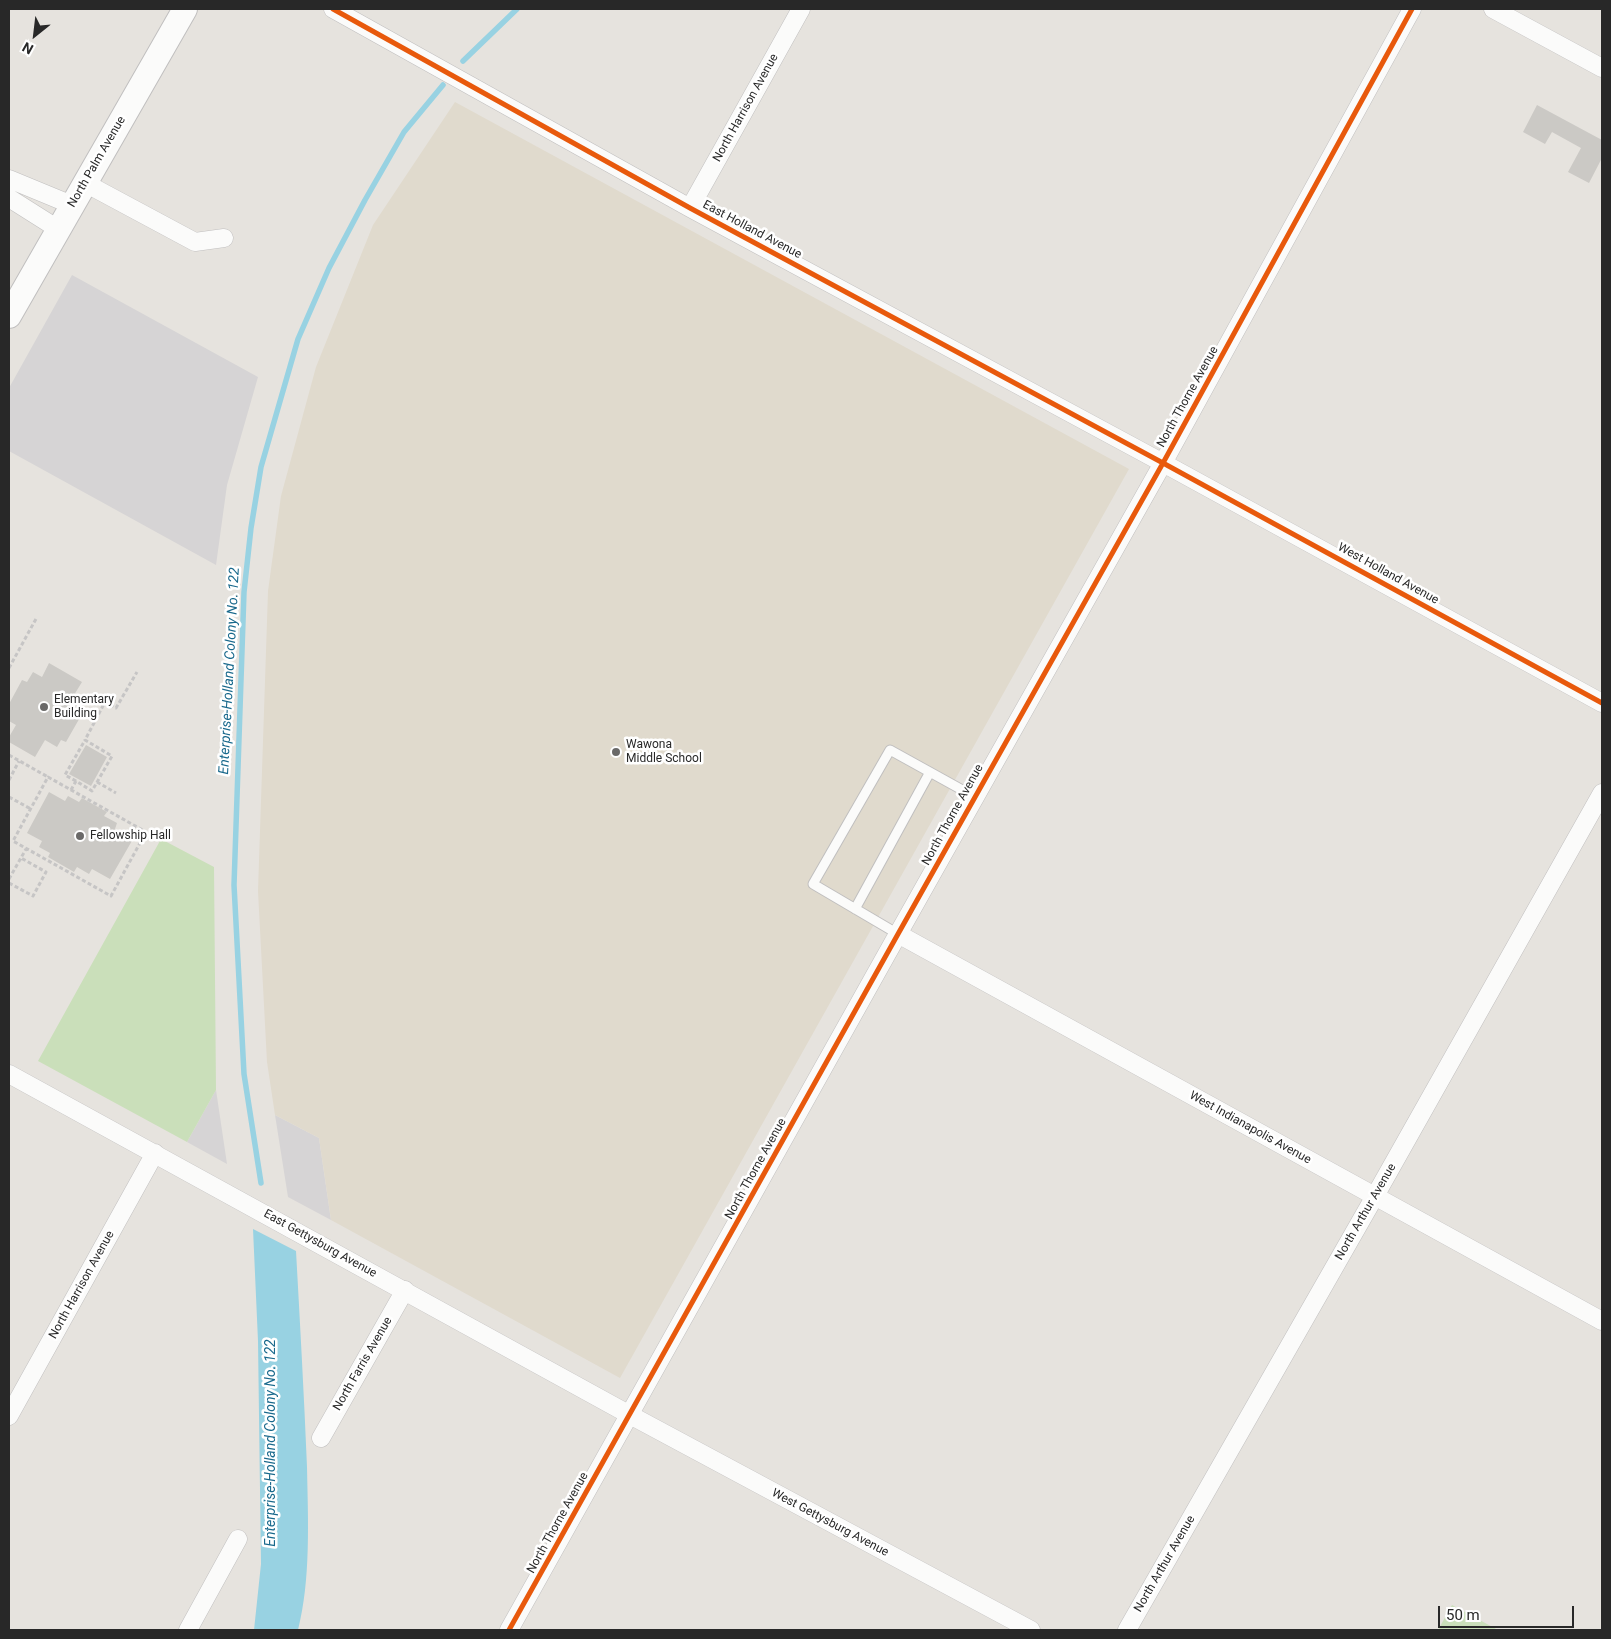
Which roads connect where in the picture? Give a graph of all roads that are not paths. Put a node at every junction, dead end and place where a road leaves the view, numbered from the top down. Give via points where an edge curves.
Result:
1 (185, 9) edge
2 (333, 9) edge
3 (801, 9) edge
4 (1412, 9) edge
5 (1493, 9) edge
6 (1602, 68) edge
7 (9, 179) edge
8 (85, 183) junction
9 (9, 198) edge
10 (72, 205) junction
11 (690, 208) junction
12 (58, 229) junction
13 (224, 238) dead end
14 (9, 316) edge
15 (1163, 464) junction
16 (1602, 703) edge
17 (930, 772) junction
18 (1602, 794) edge
19 (975, 797) junction
20 (855, 909) junction
21 (898, 934) junction
22 (9, 1074) edge
23 (155, 1153) junction
24 (1375, 1196) junction
25 (405, 1290) junction
26 (1602, 1321) edge
27 (630, 1415) junction
28 (9, 1416) edge
29 (321, 1438) dead end
30 (238, 1539) dead end
31 (188, 1630) edge
32 (509, 1630) edge
33 (1030, 1630) edge
34 (1127, 1630) edge

1 - 8 main road, North Palm Avenue
2 - 11 street, East Holland Avenue
3 - 11 street, North Harrison Avenue
4 - 15 street, North Thorne Avenue
5 - 6 street
7 - 10 street
8 - 10 main road, North Palm Avenue
8 - 13 street via 195,242
9 - 12 street
10 - 12 main road, North Palm Avenue
11 - 15 street, East Holland Avenue
12 - 14 main road, North Palm Avenue
15 - 16 street, West Holland Avenue
15 - 19 street, North Thorne Avenue
17 - 19 lane
17 - 20 lane
17 - 20 lane via 890,750 813,884
18 - 24 street, North Arthur Avenue
19 - 21 street, North Thorne Avenue
20 - 21 lane
21 - 24 street, West Indianapolis Avenue
21 - 27 street, North Thorne Avenue
22 - 23 street, East Gettysburg Avenue
23 - 25 street, East Gettysburg Avenue
23 - 28 street, North Harrison Avenue
24 - 26 street, West Indianapolis Avenue
24 - 34 street, North Arthur Avenue
25 - 27 street, East Gettysburg Avenue
25 - 29 street, North Farris Avenue
27 - 32 street, North Thorne Avenue
27 - 33 street, West Gettysburg Avenue
30 - 31 street

